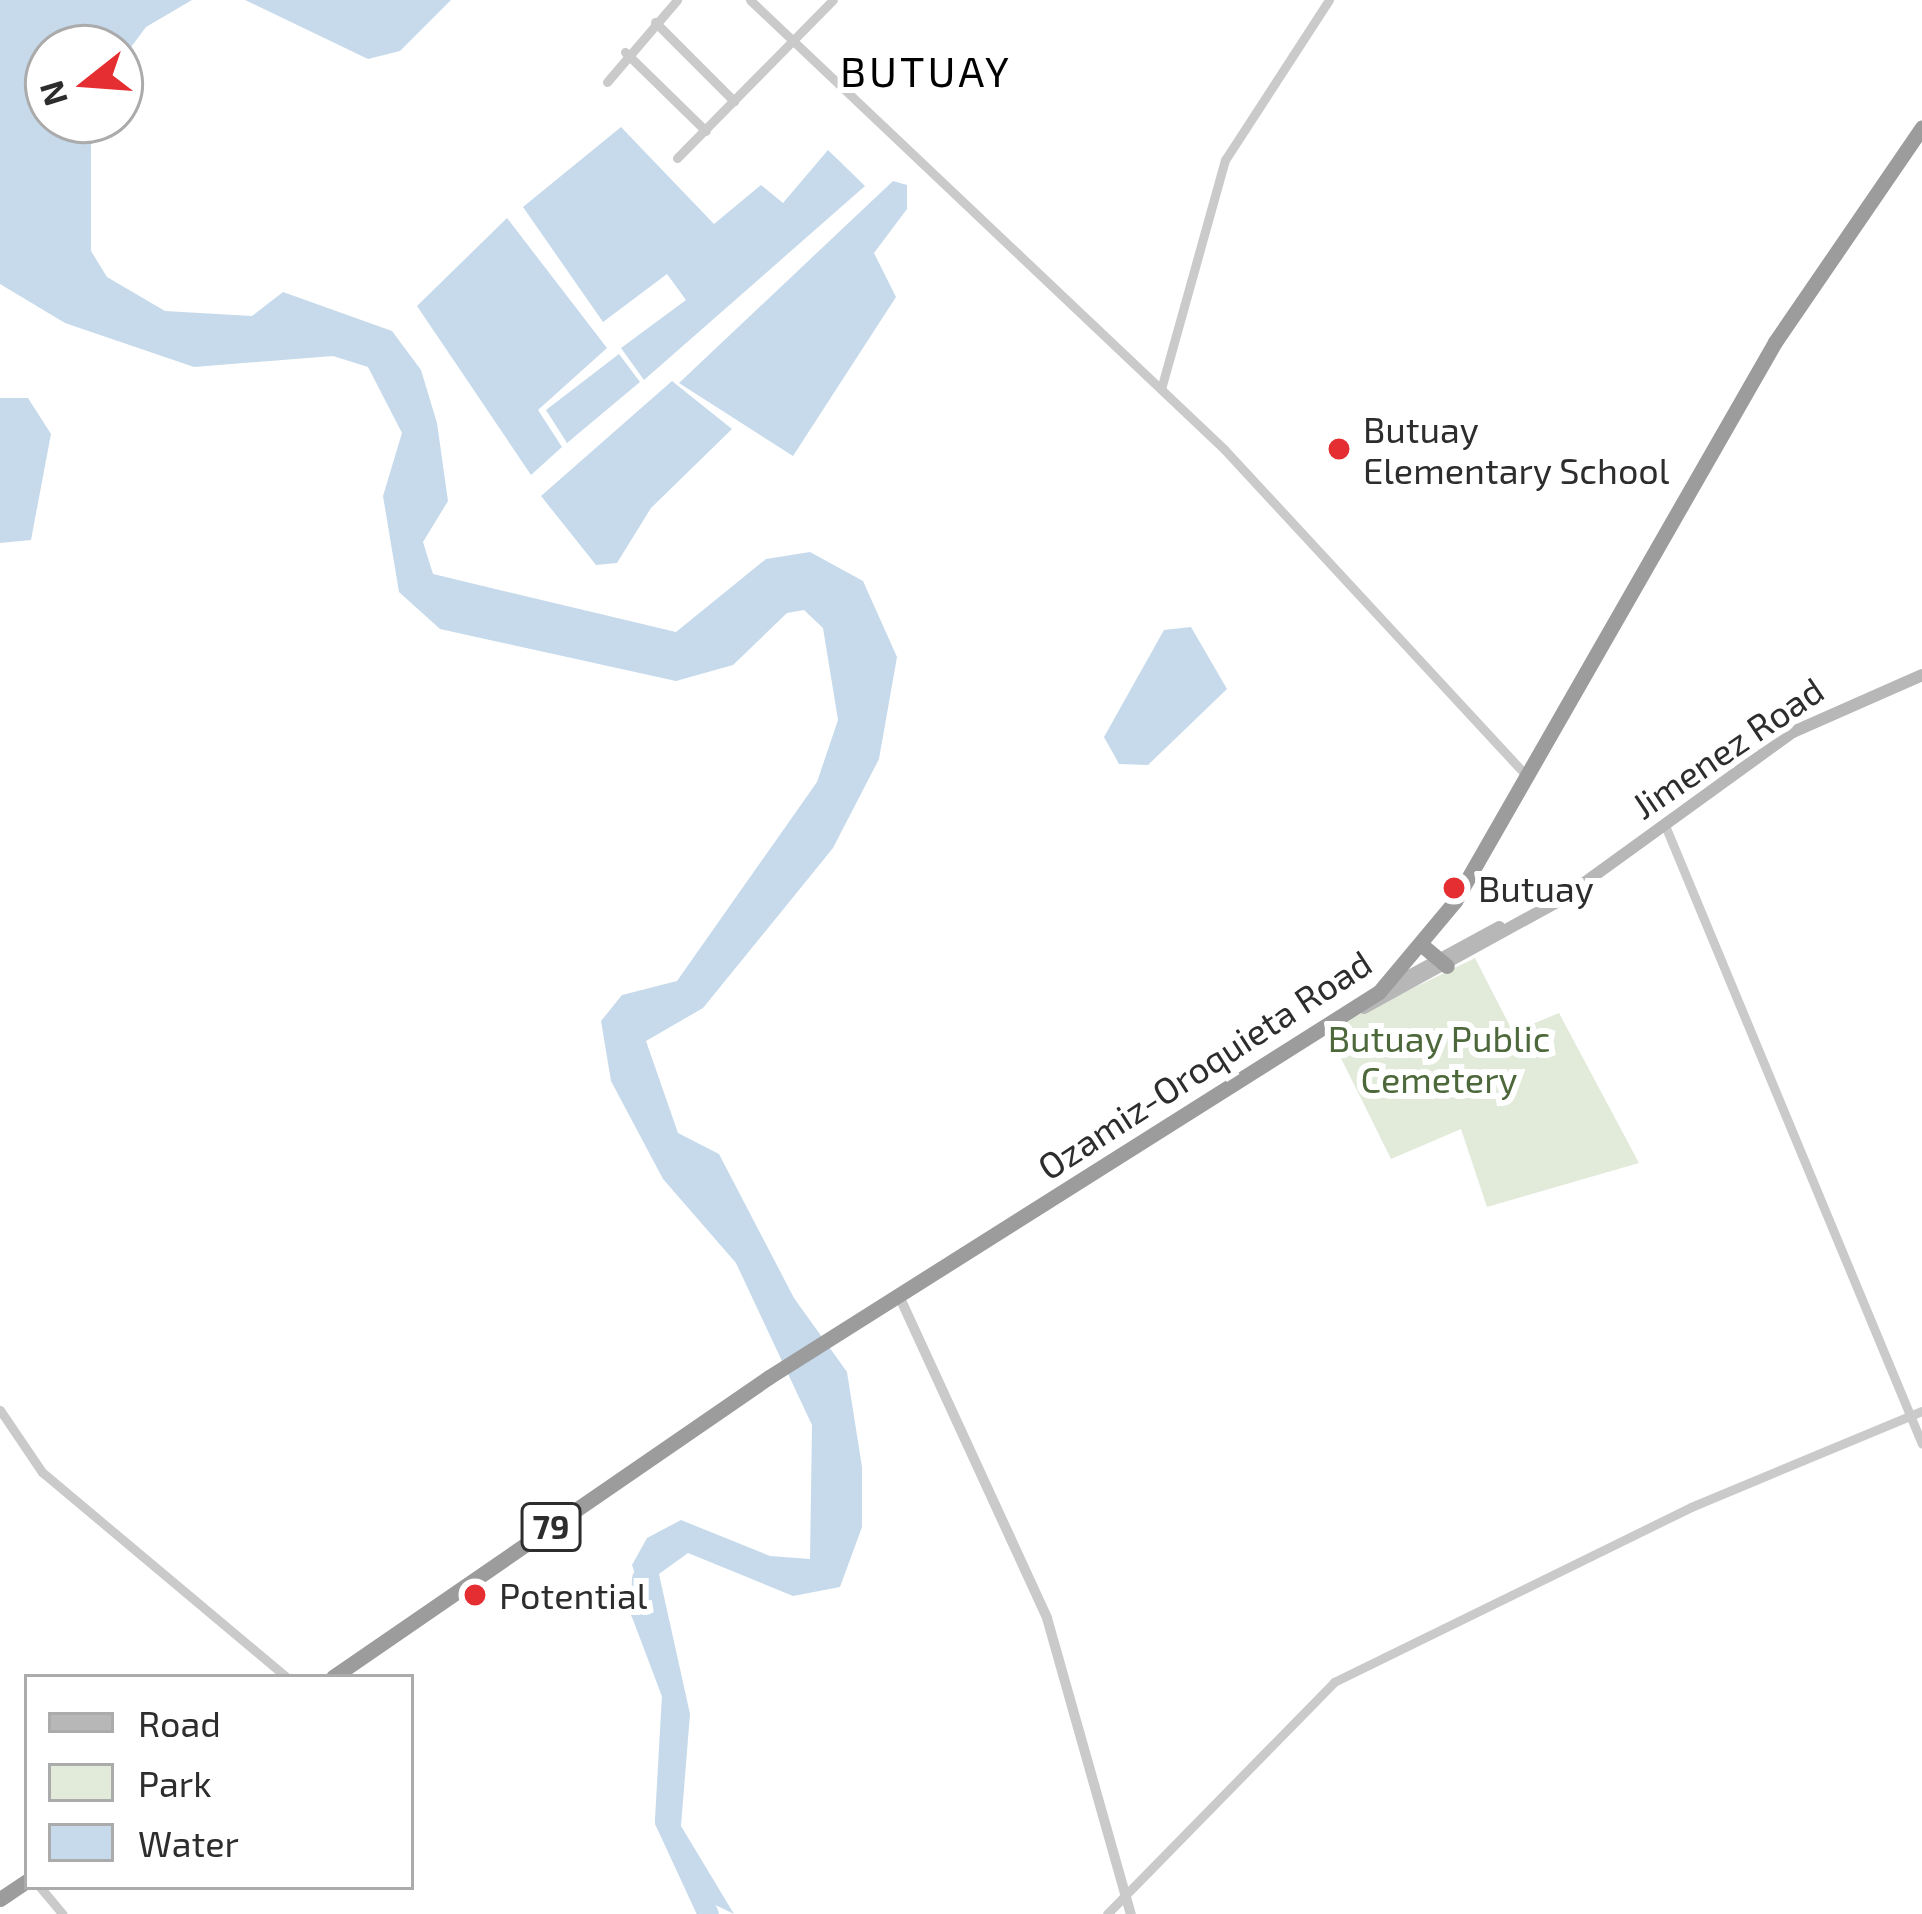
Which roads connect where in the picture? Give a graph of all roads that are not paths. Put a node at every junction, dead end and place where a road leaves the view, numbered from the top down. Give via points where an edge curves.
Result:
1 (677, 0) edge
2 (750, 0) edge
3 (833, 0) edge
4 (1329, 0) edge
5 (655, 22) junction
6 (793, 40) junction
7 (625, 52) junction
8 (607, 82) dead end
9 (734, 101) junction
10 (1922, 127) edge
11 (706, 130) junction
12 (677, 158) dead end
13 (1161, 389) junction
14 (1922, 675) edge
15 (1527, 776) junction
16 (1664, 823) junction
17 (1424, 946) junction
18 (1443, 963) junction
19 (1379, 992) junction
20 (1344, 1016) junction
21 (900, 1298) junction
22 (0, 1410) edge
23 (1922, 1411) edge
24 (1907, 1418) junction
25 (1922, 1444) edge
26 (282, 1674) edge
27 (337, 1674) edge
28 (43, 1890) edge
29 (1126, 1891) junction
30 (63, 1914) edge
31 (1107, 1914) edge
32 (1131, 1914) edge

1 - 5 street
2 - 6 street
3 - 6 street
4 - 13 street via 1225,160
5 - 7 street
5 - 9 street
6 - 9 street
6 - 13 street
7 - 8 street
7 - 11 street
9 - 11 street
10 - 15 highway, Ozamiz-Oroquieta Road / 79 via 1775,342
11 - 12 street
13 - 15 street
14 - 16 main road, Jimenez Road via 1807,724
15 - 17 highway, Ozamiz-Oroquieta Road / 79
16 - 18 main road, Jimenez Road
16 - 24 street
17 - 18 highway
17 - 19 highway, Ozamiz-Oroquieta Road / 79
18 - 19 main road, Jimenez Road
18 - 20 main road, Jimenez Road
19 - 20 highway, Ozamiz-Oroquieta Road / 79
20 - 21 highway, Ozamiz-Oroquieta Road / 79
21 - 27 highway, Ozamiz-Oroquieta Road / 79 via 769,1377
21 - 29 street via 1047,1618
22 - 26 street via 38,1468
23 - 24 street
24 - 25 street
24 - 29 street via 1691,1507 1334,1682
28 - 30 street
29 - 31 street
29 - 32 street

